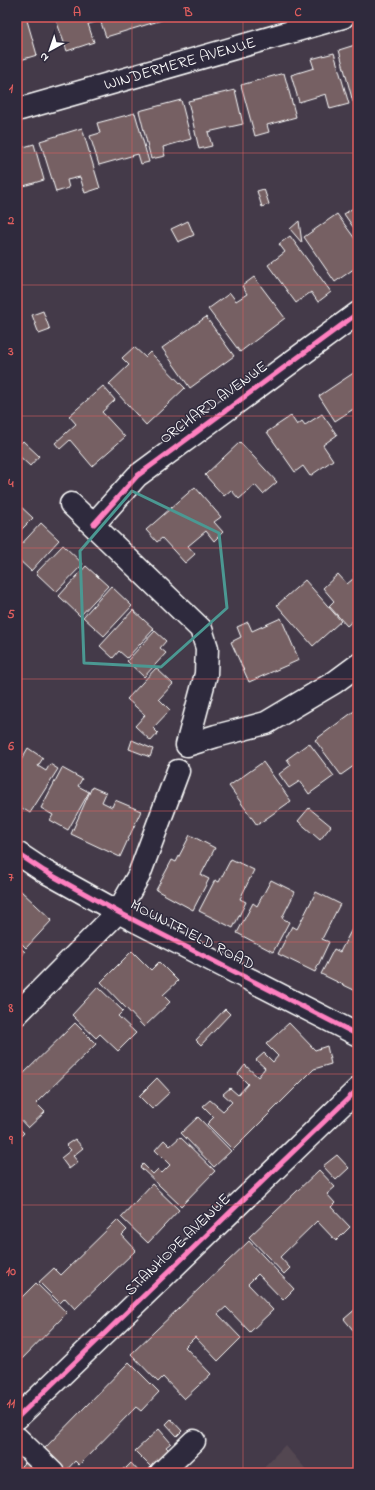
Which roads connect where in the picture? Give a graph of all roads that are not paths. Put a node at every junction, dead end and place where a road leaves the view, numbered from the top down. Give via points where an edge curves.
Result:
1 (343, 17) edge
2 (17, 110) edge
3 (358, 313) edge
4 (71, 504) dead end
5 (94, 524) junction
6 (358, 665) edge
7 (178, 771) dead end
8 (17, 853) edge
9 (118, 912) junction
10 (17, 1014) edge
11 (358, 1035) edge
12 (358, 1089) edge
13 (17, 1418) edge
14 (17, 1438) edge
15 (194, 1441) dead end
16 (53, 1473) edge
17 (161, 1473) edge

1 - 2 street, WINDERMERE AVENUE
3 - 5 street, ORCHARD AVENUE via 137,476
4 - 5 street
5 - 6 street via 201,629 207,648 206,674 187,745 266,723 335,682
7 - 9 street via 139,875
8 - 9 street, MOUNTFIELD ROAD
9 - 10 street
9 - 11 street, MOUNTFIELD ROAD
12 - 13 street, STANHOPE AVENUE
14 - 16 street
15 - 17 street

